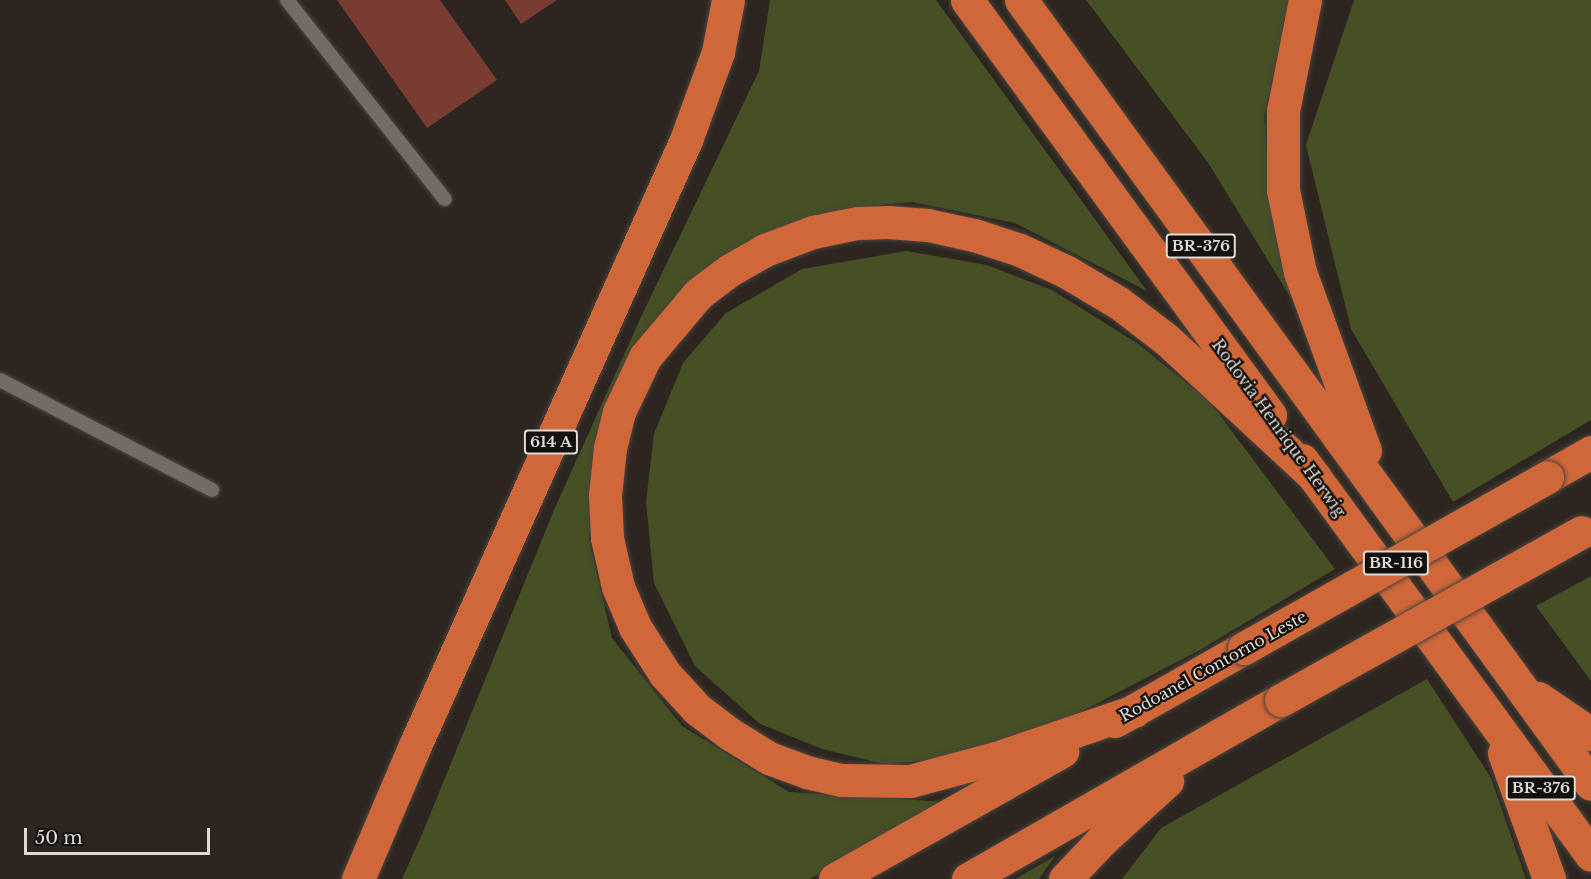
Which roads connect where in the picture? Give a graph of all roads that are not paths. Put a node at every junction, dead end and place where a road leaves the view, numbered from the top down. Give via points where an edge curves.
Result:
1 (287, 0) edge
2 (728, 0) edge
3 (967, 0) edge
4 (1021, 0) edge
5 (1305, 0) edge
6 (445, 199) dead end
7 (0, 380) edge
8 (1591, 452) edge
9 (1314, 476) junction
10 (212, 490) dead end
11 (1381, 492) junction
12 (1586, 530) edge
13 (1517, 683) junction
14 (1134, 711) junction
15 (1492, 720) junction
16 (1591, 734) edge
17 (1212, 739) junction
18 (1591, 784) edge
19 (1591, 855) edge
20 (358, 879) edge
21 (835, 879) edge
22 (968, 879) edge
23 (1065, 879) edge
24 (1548, 879) edge

1 - 6 lane
2 - 20 highway, 614 A via 718,52 686,140
3 - 9 highway, Rodovia Henrique Herwig / BR-376
4 - 11 highway, BR-376
5 - 11 highway via 1283,111 1283,190 1299,272
7 - 10 lane
8 - 14 highway, Rodoanel Contorno Leste / BR-116, bridge
9 - 14 highway via 1166,339 1119,303 1020,250 928,225 857,223 813,232 765,250 698,294 645,357 619,412 610,448 605,495 607,538 618,587 635,627 665,674 697,709 730,734 769,758 807,772 841,780 910,781 996,758
9 - 15 highway, Rodovia Henrique Herwig / BR-376
11 - 13 highway, BR-376
12 - 17 highway, bridge
13 - 16 highway
13 - 18 highway, BR-376
14 - 21 highway, Rodoanel Contorno Leste / BR-116
15 - 19 highway, Rodovia Henrique Herwig / BR-376
15 - 24 highway
17 - 22 highway
17 - 23 highway via 1101,840

